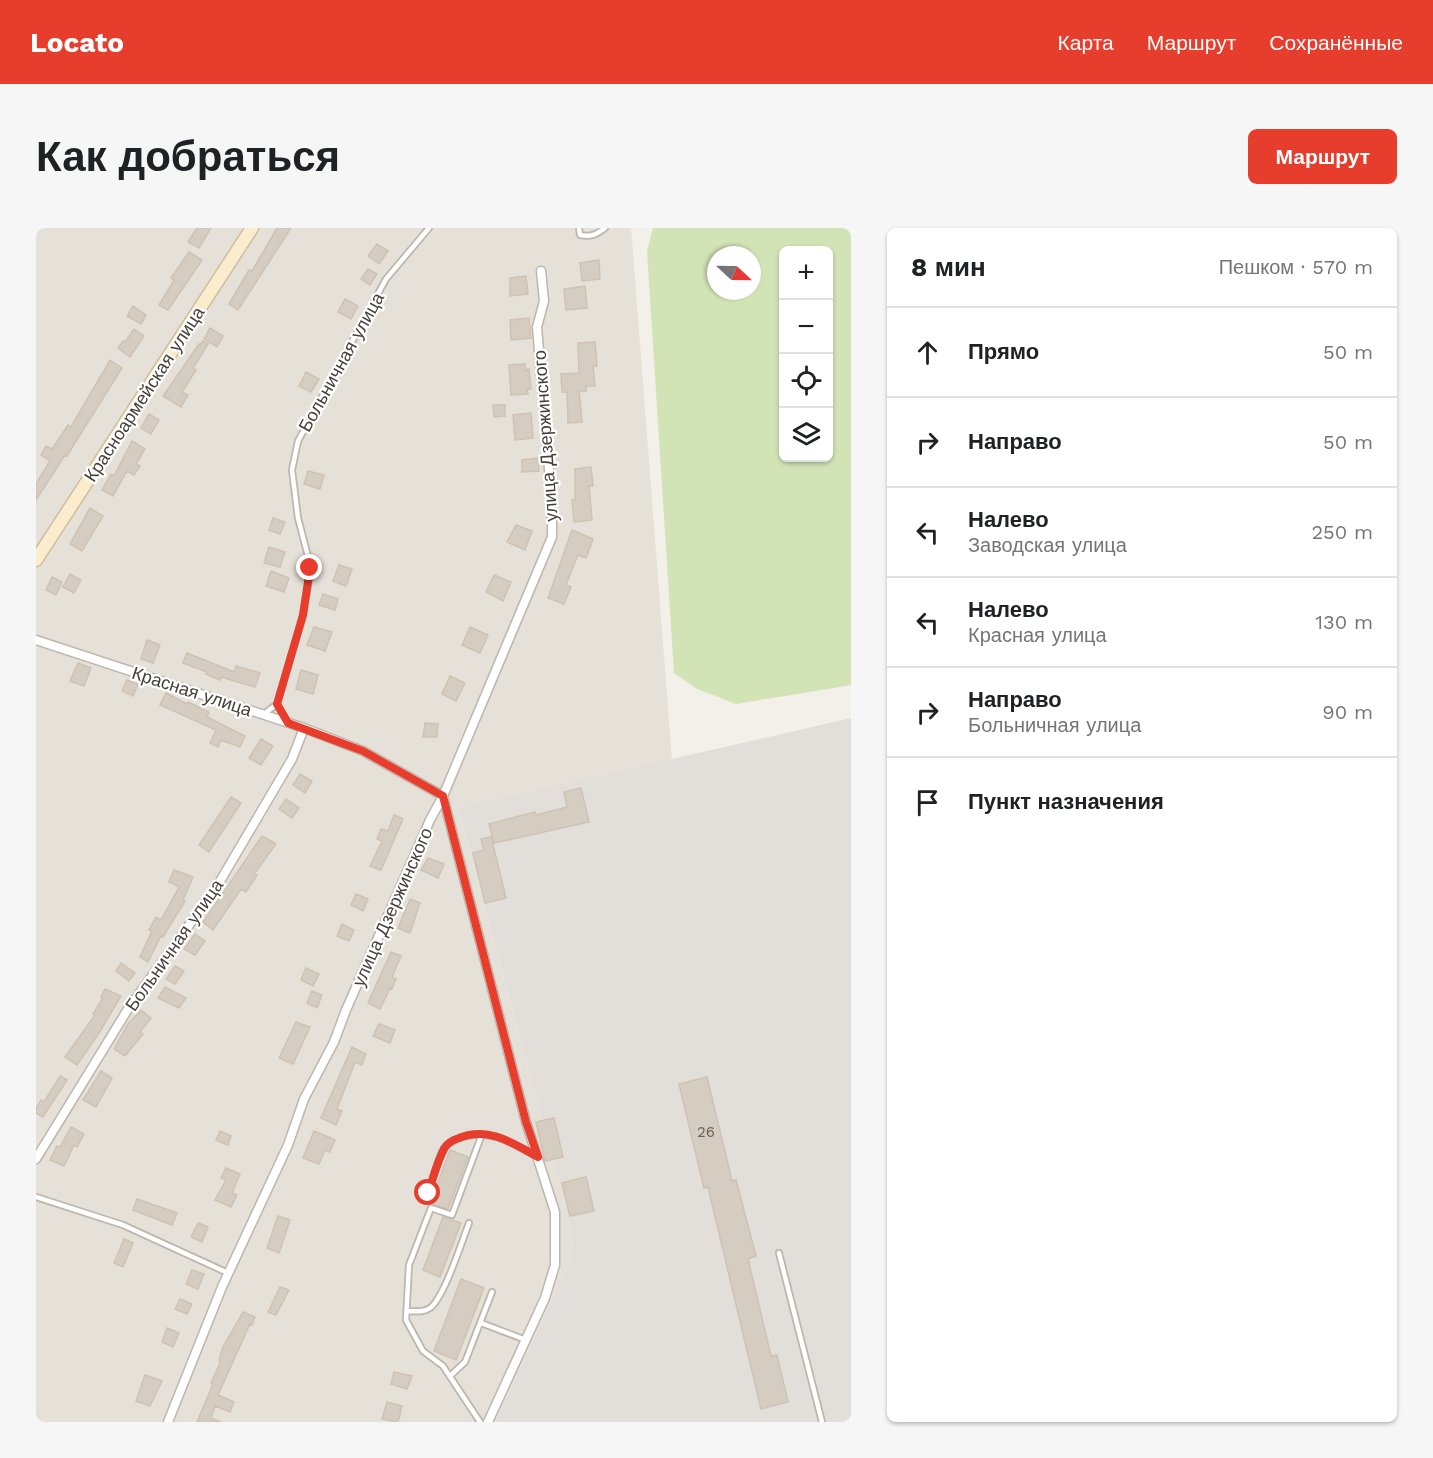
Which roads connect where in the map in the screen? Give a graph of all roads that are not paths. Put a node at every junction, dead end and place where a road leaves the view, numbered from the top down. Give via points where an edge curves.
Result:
1 (252, 228) edge
2 (429, 228) edge
3 (579, 228) edge
4 (604, 228) edge
5 (541, 272) dead end
6 (36, 560) edge
7 (36, 640) edge
8 (277, 704) junction
9 (263, 715) junction
10 (288, 723) junction
11 (304, 728) junction
12 (443, 796) junction
13 (482, 1134) junction
14 (538, 1157) junction
15 (36, 1159) edge
16 (428, 1193) dead end
17 (36, 1197) edge
18 (469, 1223) dead end
19 (779, 1253) dead end
20 (228, 1273) junction
21 (492, 1292) dead end
22 (407, 1311) junction
23 (481, 1323) junction
24 (526, 1340) junction
25 (450, 1376) junction
26 (168, 1422) edge
27 (480, 1422) edge
28 (488, 1422) edge
29 (822, 1422) edge

1 - 6 main road, Красноармейская улица
2 - 8 lane, Больничная улица via 386,279 298,441 292,470 310,568 303,615
3 - 4 lane via 580,235 589,237
5 - 12 street, улица Дзержинского via 544,301 537,327 552,537
7 - 9 street, Красная улица
8 - 9 lane
8 - 10 lane
9 - 10 street, Красная улица
10 - 11 street, Красная улица
11 - 12 street, Красная улица via 363,751
11 - 15 street, Больничная улица via 292,759 216,888 128,1009
12 - 14 street
12 - 20 street, улица Дзержинского
13 - 14 lane via 507,1140
13 - 16 lane via 470,1134 445,1148
13 - 22 lane via 452,1215 431,1208 409,1264
14 - 24 street via 555,1212 555,1264
17 - 20 lane via 123,1225
18 - 22 lane via 435,1304 428,1310
19 - 29 lane
20 - 26 street, улица Дзержинского
21 - 23 lane
22 - 25 lane via 406,1320 414,1338
23 - 24 lane
23 - 25 lane via 465,1362
24 - 28 street
25 - 27 lane

